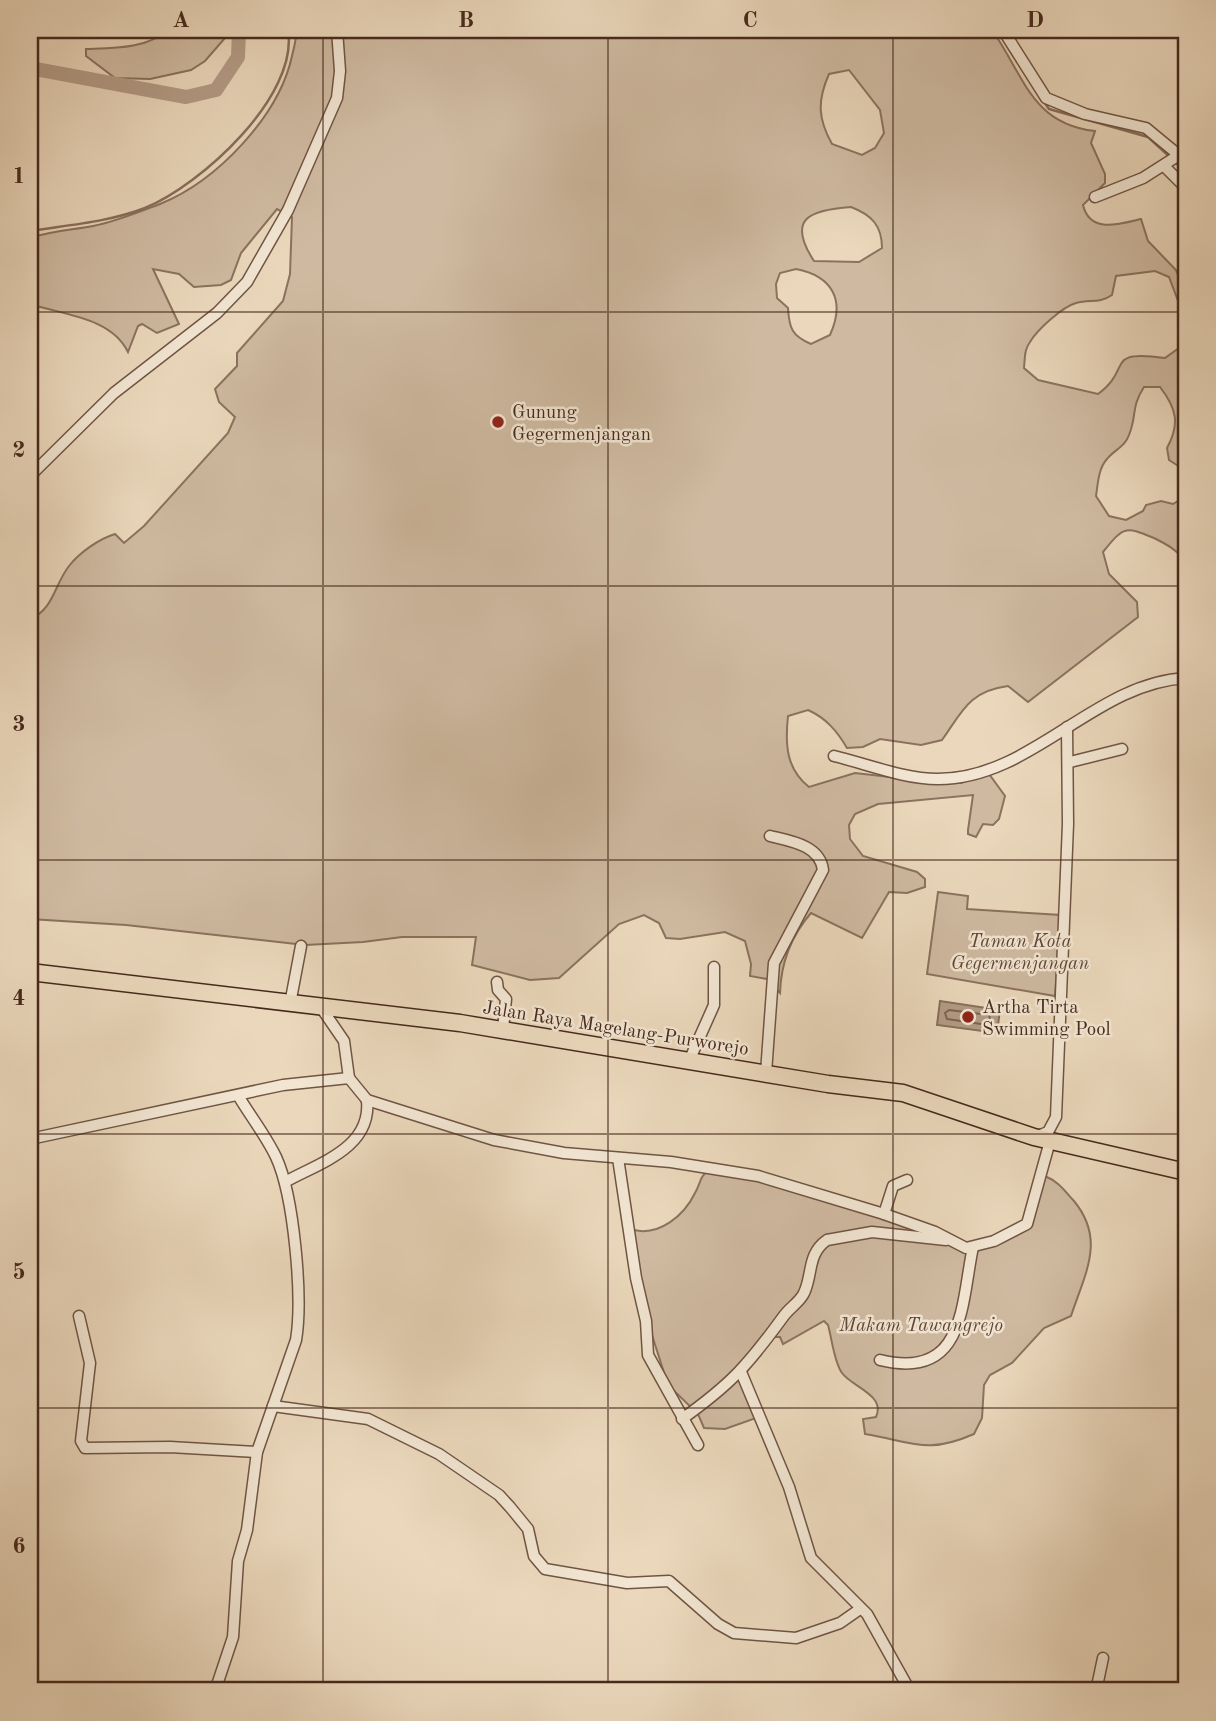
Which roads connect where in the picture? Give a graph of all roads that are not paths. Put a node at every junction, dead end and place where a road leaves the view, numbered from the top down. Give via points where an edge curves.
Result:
1 (337, 30) edge
2 (1003, 30) edge
3 (1181, 157) edge
4 (1167, 166) junction
5 (1186, 188) edge
6 (1095, 197) dead end
7 (30, 476) edge
8 (1186, 678) edge
9 (1067, 727) junction
10 (1122, 749) dead end
11 (834, 756) dead end
12 (1070, 762) junction
13 (770, 836) dead end
14 (301, 946) dead end
15 (714, 967) dead end
16 (30, 972) edge
17 (497, 982) dead end
18 (290, 1004) junction
19 (320, 1006) junction
20 (503, 1029) junction
21 (689, 1061) junction
22 (766, 1073) junction
23 (349, 1078) junction
24 (239, 1097) junction
25 (367, 1100) junction
26 (1056, 1110) junction
27 (30, 1139) edge
28 (1049, 1140) junction
29 (618, 1158) junction
30 (1186, 1172) edge
31 (906, 1180) dead end
32 (285, 1182) junction
33 (884, 1214) junction
34 (950, 1241) junction
35 (973, 1247) junction
36 (79, 1316) dead end
37 (880, 1360) dead end
38 (741, 1372) junction
39 (273, 1406) junction
40 (682, 1419) junction
41 (698, 1445) dead end
42 (257, 1452) junction
43 (860, 1609) junction
44 (1103, 1658) dead end
45 (215, 1691) edge
46 (910, 1691) edge
47 (1096, 1691) edge

1 - 7 street via 337,98 288,210 247,282 217,313 114,393
2 - 3 street via 1046,98 1085,114 1146,128
3 - 4 street
4 - 5 street
4 - 6 street
8 - 9 street via 1148,683 1102,704
9 - 11 street via 1013,758 953,777 926,778
9 - 12 street
10 - 12 street
12 - 26 street
13 - 22 street via 815,853 823,870 774,963
14 - 18 street
15 - 21 street via 714,1005
16 - 18 main road, Jalan Raya Magelang-Purworejo
17 - 20 street via 506,999
18 - 19 main road, Jalan Raya Magelang-Purworejo
19 - 20 main road, Jalan Raya Magelang-Purworejo
19 - 23 street via 344,1041
20 - 21 main road, Jalan Raya Magelang-Purworejo
21 - 22 main road, Jalan Raya Magelang-Purworejo
22 - 28 main road, Jalan Raya Magelang-Purworejo via 903,1093
23 - 24 street via 283,1085
23 - 25 street
24 - 27 street
24 - 32 street via 276,1157
25 - 29 street via 509,1144
25 - 32 street via 364,1128 354,1142
26 - 28 street
26 - 28 street
28 - 30 main road, Jalan Raya Magelang-Purworejo
28 - 35 street via 1027,1224
29 - 33 street via 743,1172
29 - 40 street via 648,1355
31 - 33 street via 892,1186
32 - 39 street via 298,1323
33 - 34 street
34 - 35 street
34 - 38 street via 872,1232 827,1240 811,1260 803,1295
35 - 37 street via 967,1298 949,1342 934,1355 913,1363
36 - 42 street via 90,1363 81,1441 85,1448
38 - 40 street
38 - 43 street via 789,1487 811,1558
39 - 42 street
39 - 43 street via 368,1419 439,1454 510,1507 528,1530 534,1556 545,1569 627,1583 669,1581 729,1631 777,1639 807,1636
40 - 41 street
42 - 45 street via 247,1530 238,1561 233,1637
43 - 46 street
44 - 47 street

